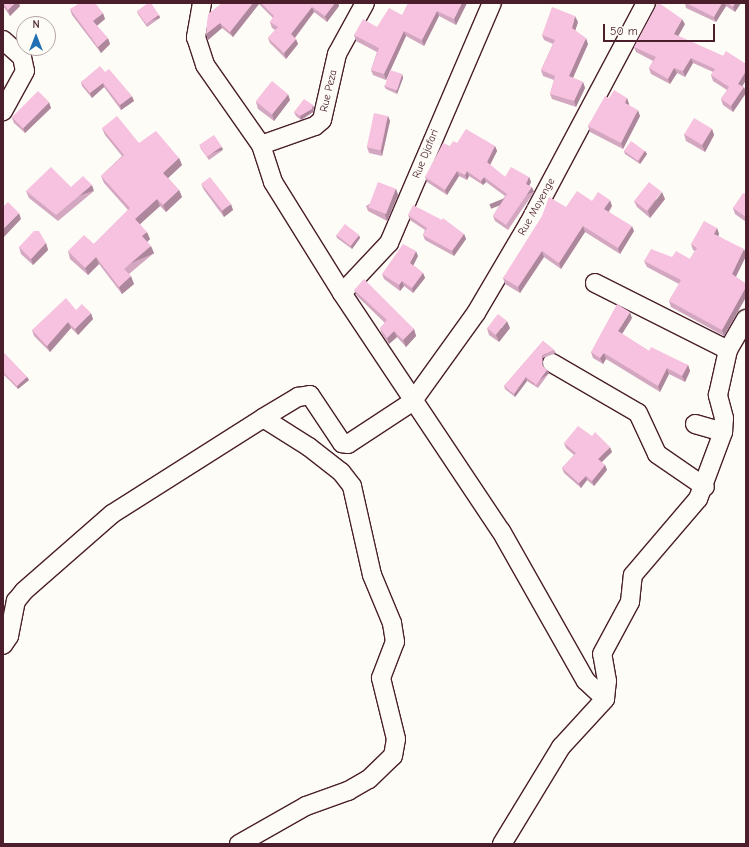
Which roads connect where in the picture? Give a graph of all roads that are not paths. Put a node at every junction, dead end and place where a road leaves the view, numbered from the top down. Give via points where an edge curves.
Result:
1 (202, 3) edge
2 (365, 3) edge
3 (492, 3) edge
4 (646, 3) edge
5 (3, 40) edge
6 (3, 112) edge
7 (261, 145) junction
8 (595, 283) dead end
9 (342, 293) junction
10 (746, 320) edge
11 (728, 350) junction
12 (552, 363) dead end
13 (412, 402) junction
14 (263, 418) junction
15 (695, 424) dead end
16 (723, 432) junction
17 (706, 487) junction
18 (3, 645) edge
19 (605, 699) junction
20 (239, 844) edge
21 (502, 844) edge

1 - 7 street via 196,37 205,65
2 - 7 street, Rue Peza via 338,54 322,120 315,126
3 - 9 street, Rue Djafari via 389,243
4 - 13 street, Rue Mayenge via 529,223 476,313
5 - 6 street via 22,57 25,71
7 - 9 street via 273,182
8 - 11 street
9 - 13 street
10 - 11 street
11 - 16 street via 718,395 724,418
12 - 17 street via 638,413 657,454
13 - 14 street via 348,444 342,443 310,395 298,397
13 - 19 street via 501,531 586,682
14 - 18 street via 112,514 24,591 16,601 9,636
14 - 20 street via 309,447 341,472 352,486 372,575 392,623 395,642 381,678 396,739 393,756 369,778 348,791 306,806
15 - 16 street
16 - 17 street
17 - 19 street via 637,568 630,602 603,650
19 - 21 street via 561,747 540,780 524,814

